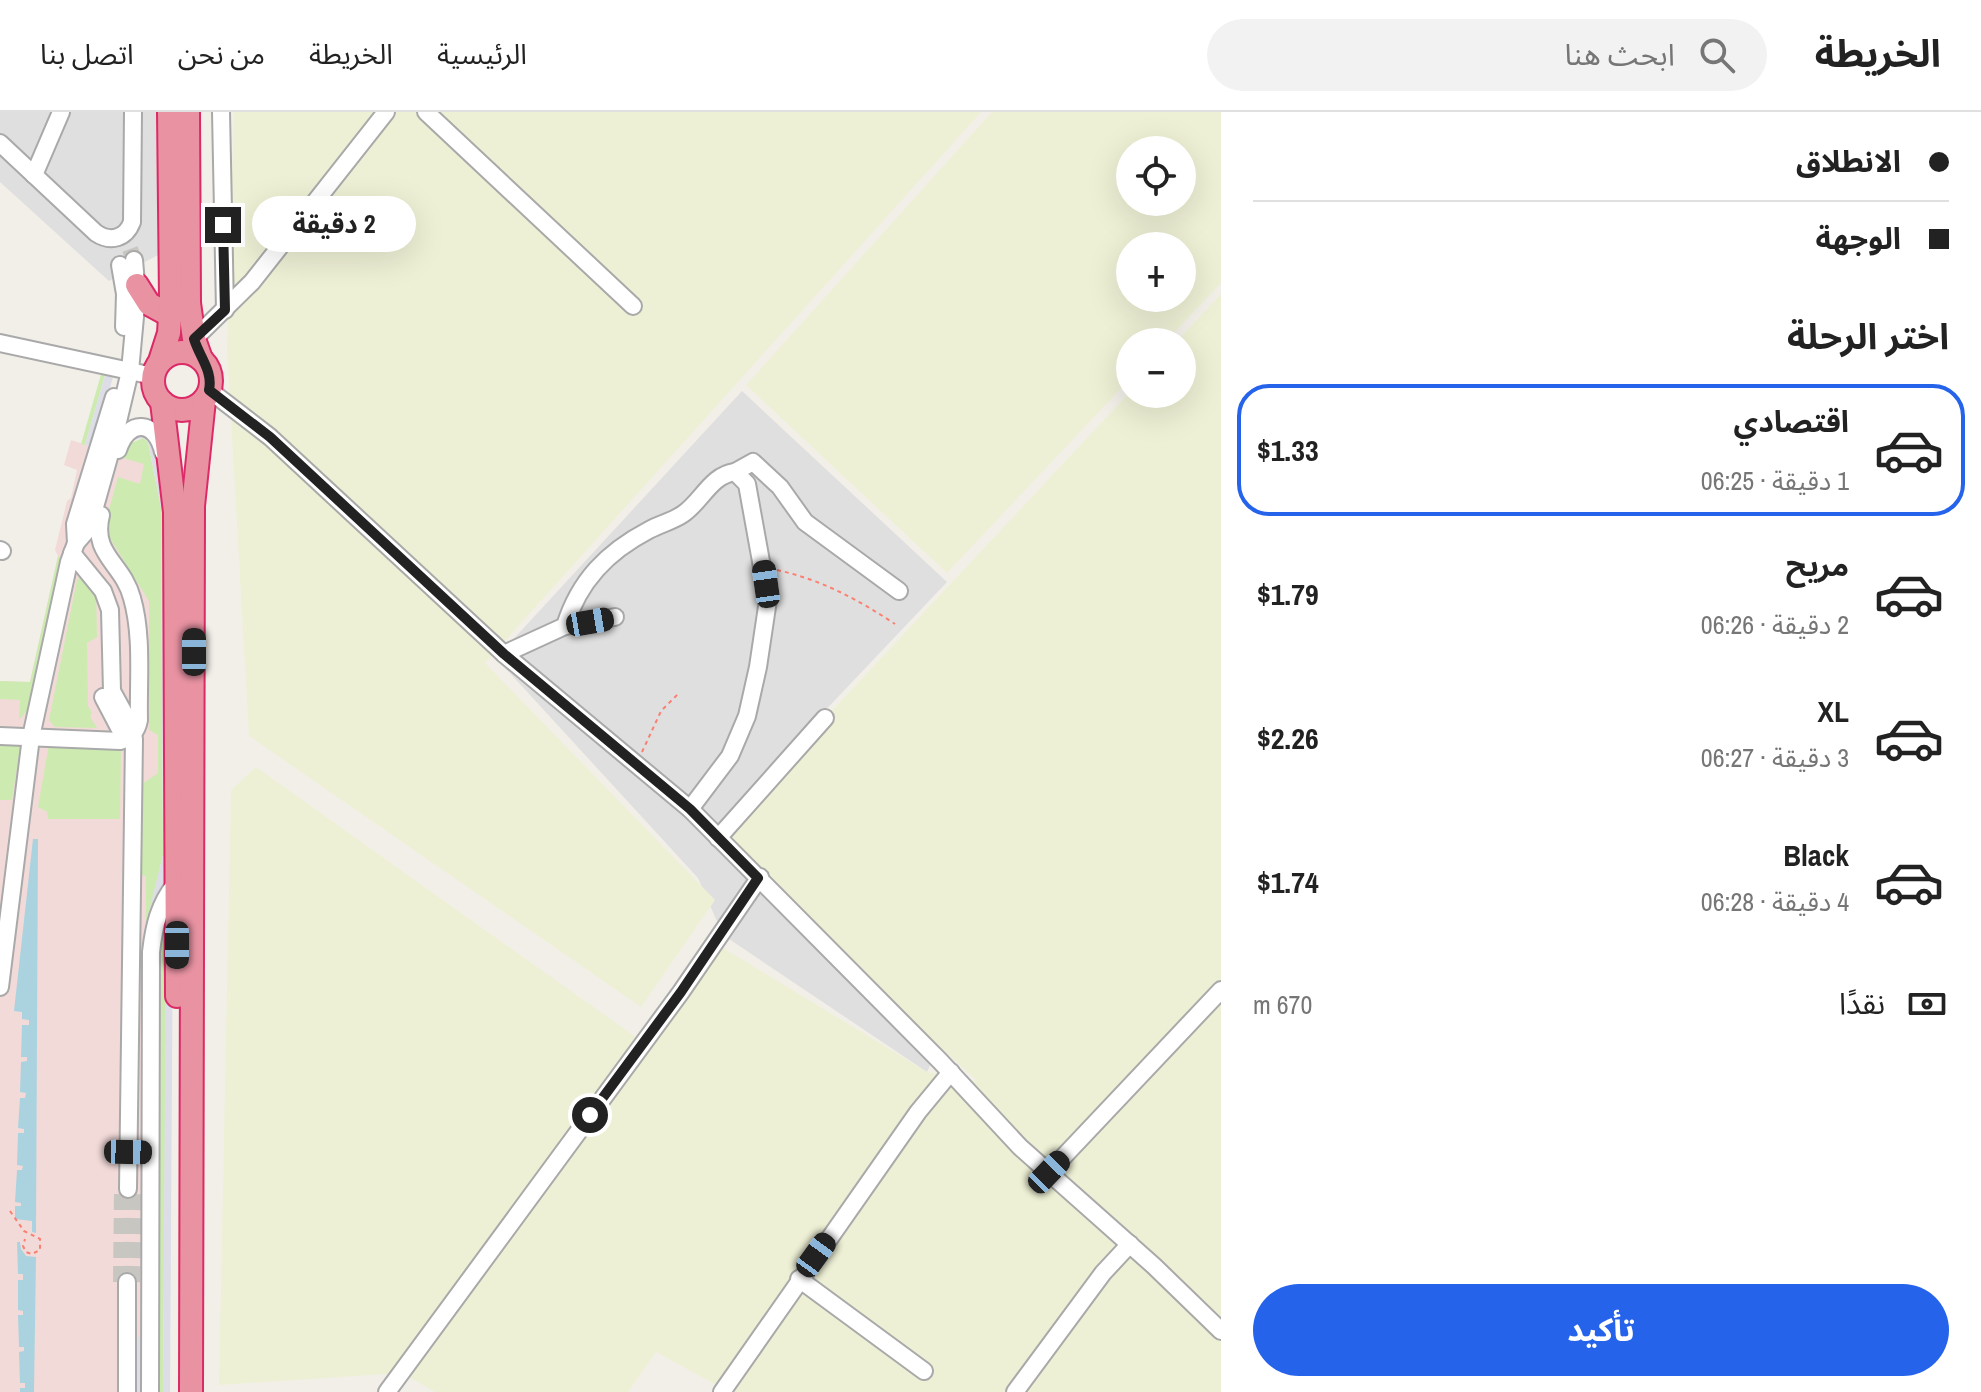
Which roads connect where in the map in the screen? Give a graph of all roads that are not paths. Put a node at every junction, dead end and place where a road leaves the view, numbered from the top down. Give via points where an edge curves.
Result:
1 (61, 112) edge
2 (133, 112) edge
3 (169, 112) edge
4 (188, 112) edge
5 (221, 112) edge
6 (386, 112) edge
7 (426, 112) edge
8 (0, 143) edge
9 (34, 175) junction
10 (123, 250) junction
11 (137, 285) junction
12 (633, 306) dead end
13 (225, 310) junction
14 (171, 316) junction
15 (0, 343) edge
16 (198, 349) junction
17 (156, 369) junction
18 (126, 370) junction
19 (206, 395) junction
20 (162, 402) junction
21 (735, 472) junction
22 (175, 512) junction
23 (74, 548) junction
24 (899, 591) dead end
25 (133, 605) junction
26 (110, 610) junction
27 (615, 617) dead end
28 (565, 626) junction
29 (504, 654) junction
30 (825, 718) dead end
31 (132, 733) junction
32 (0, 736) edge
33 (31, 737) junction
34 (690, 809) junction
35 (718, 838) junction
36 (759, 877) junction
37 (177, 881) junction
38 (0, 987) edge
39 (1221, 990) edge
40 (951, 1072) junction
41 (128, 1152) junction
42 (152, 1153) junction
43 (1049, 1172) junction
44 (128, 1189) tunnel mouth
45 (1130, 1244) junction
46 (799, 1279) junction
47 (127, 1282) tunnel mouth
48 (127, 1328) junction
49 (150, 1328) junction
50 (1221, 1331) edge
51 (924, 1371) dead end
52 (127, 1392) edge
53 (150, 1392) edge
54 (176, 1392) edge
55 (191, 1392) edge
56 (387, 1392) edge
57 (722, 1392) edge
58 (1015, 1392) edge

1 - 9 street
2 - 10 street via 132,222
3 - 14 highway
4 - 16 highway via 189,303
5 - 13 street
6 - 13 street
7 - 12 street
8 - 9 street
9 - 10 street via 96,233
10 - 11 street
10 - 18 street
11 - 14 highway via 149,304
11 - 18 street
13 - 16 street
14 - 17 highway
15 - 18 street
16 - 17 highway via 169,354
16 - 19 highway via 211,379
17 - 18 street
17 - 20 highway via 156,395
18 - 23 street via 74,529
19 - 20 highway via 183,410
19 - 29 street via 270,437
19 - 55 highway via 193,506
20 - 22 highway
21 - 24 street via 753,462 780,487 805,522
21 - 28 street via 723,474 683,513 617,550 586,579
21 - 34 street via 747,484 768,600 747,716 730,756
22 - 25 street via 160,441 147,428 134,428 119,445 97,532
22 - 37 highway
23 - 25 street via 87,545 95,551
23 - 26 street
23 - 33 street
25 - 26 street
25 - 31 street via 137,625
26 - 31 street via 111,665
27 - 28 street
28 - 29 street
29 - 34 street
30 - 35 street
31 - 33 street
31 - 41 street
32 - 33 street
33 - 38 street
34 - 35 street
35 - 36 street
36 - 40 street
36 - 56 street via 681,992
37 - 42 street via 156,920 151,952
37 - 54 highway
39 - 43 street
40 - 43 street
40 - 46 street
41 - 42 street
41 - 44 street
42 - 49 street
43 - 45 street
45 - 50 street
45 - 58 street
46 - 51 street
46 - 57 street
47 - 48 street via 132,1305
48 - 49 street
48 - 52 street
49 - 53 street

